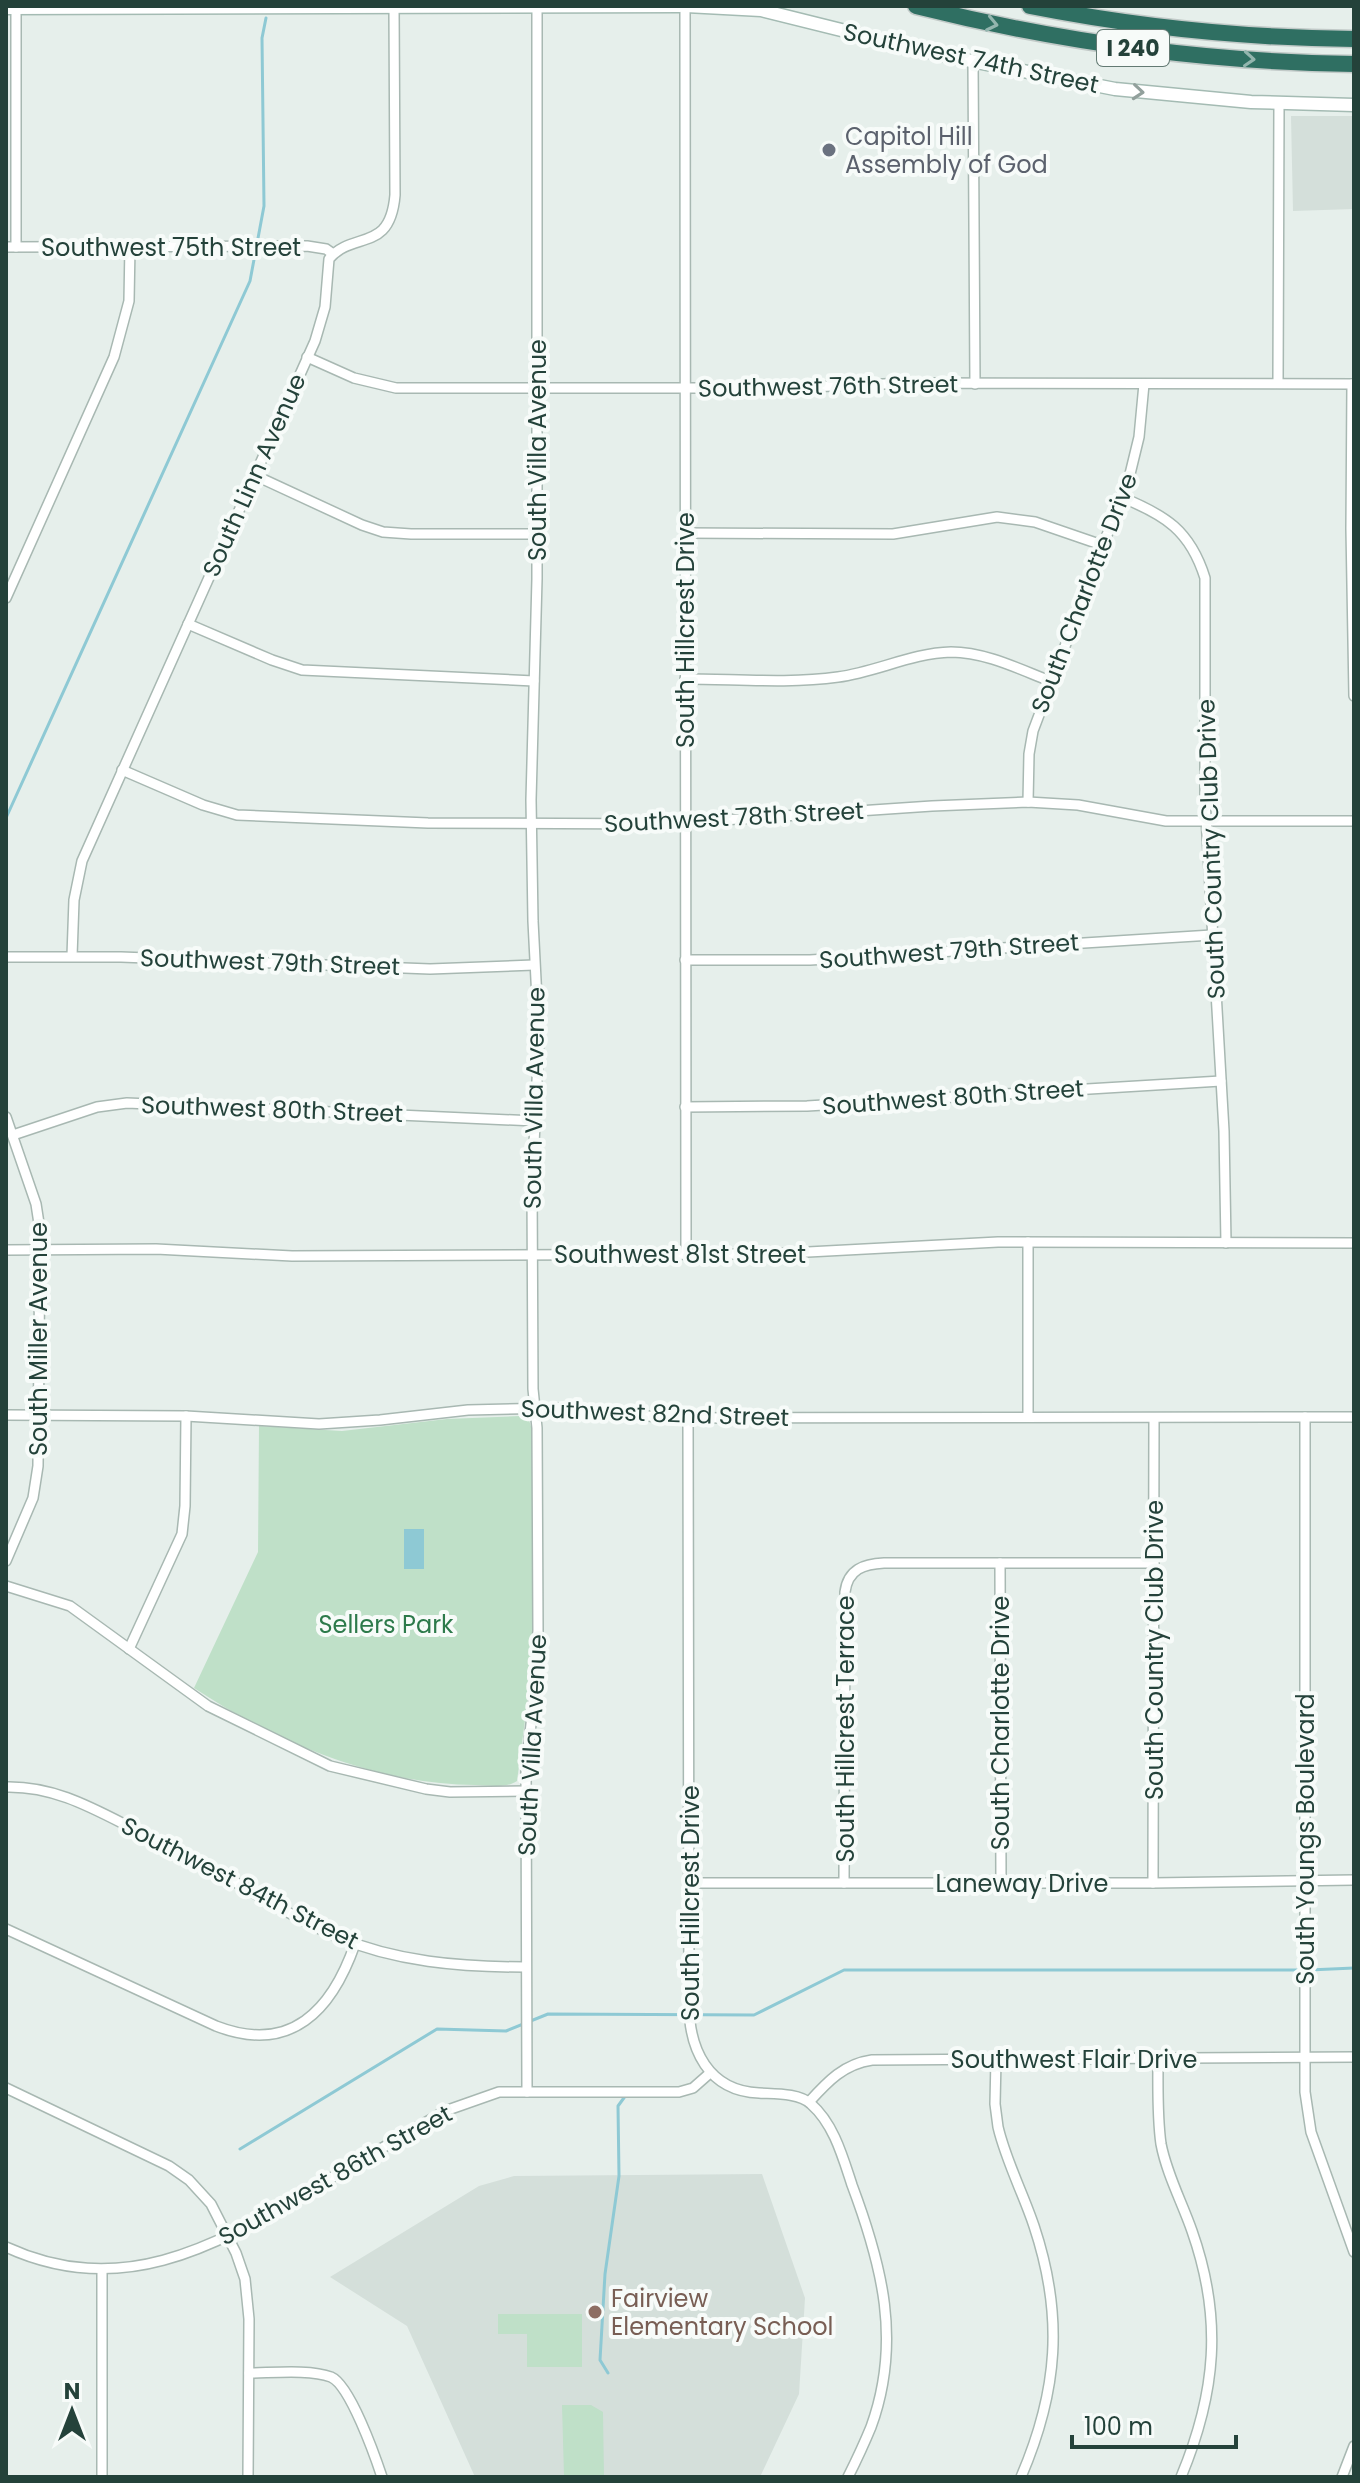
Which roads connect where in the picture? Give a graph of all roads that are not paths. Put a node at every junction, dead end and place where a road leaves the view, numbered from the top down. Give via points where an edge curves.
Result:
1 (684, 6) edge
2 (746, 6) edge
3 (916, 6) edge
4 (1030, 6) edge
5 (394, 7) edge
6 (537, 7) edge
7 (11, 8) edge
8 (761, 10) junction
9 (1354, 39) edge
10 (973, 62) junction
11 (1354, 64) edge
12 (1279, 104) junction
13 (1354, 105) edge
14 (130, 246) junction
15 (11, 247) edge
16 (333, 254) junction
17 (307, 357) junction
18 (1278, 383) junction
19 (975, 384) junction
20 (1144, 384) junction
21 (1353, 384) edge
22 (537, 388) junction
23 (685, 388) junction
24 (254, 475) junction
25 (1121, 497) junction
26 (1352, 529) edge
27 (686, 533) junction
28 (537, 534) junction
29 (1102, 545) junction
30 (6, 598) edge
31 (188, 624) junction
32 (1354, 675) edge
33 (685, 679) junction
34 (534, 681) junction
35 (1050, 681) junction
36 (1354, 696) edge
37 (122, 770) junction
38 (1028, 802) junction
39 (1206, 821) junction
40 (1354, 821) edge
41 (686, 823) junction
42 (532, 824) junction
43 (1212, 935) junction
44 (72, 956) junction
45 (6, 957) edge
46 (685, 960) junction
47 (534, 965) junction
48 (1221, 1081) junction
49 (685, 1107) junction
50 (6, 1117) edge
51 (535, 1121) junction
52 (13, 1135) junction
53 (1028, 1242) junction
54 (1226, 1243) junction
55 (1354, 1243) edge
56 (6, 1250) edge
57 (40, 1250) junction
58 (686, 1254) junction
59 (532, 1255) junction
60 (535, 1408) junction
61 (6, 1415) edge
62 (39, 1415) junction
63 (186, 1416) junction
64 (1028, 1417) junction
65 (1305, 1417) junction
66 (1354, 1417) edge
67 (688, 1418) junction
68 (1154, 1418) junction
69 (6, 1561) edge
70 (1000, 1563) junction
71 (1154, 1563) junction
72 (6, 1586) edge
73 (129, 1649) junction
74 (6, 1787) edge
75 (526, 1791) junction
76 (1354, 1880) edge
77 (1305, 1881) junction
78 (689, 1883) junction
79 (844, 1883) junction
80 (1001, 1883) junction
81 (1153, 1883) junction
82 (6, 1929) edge
83 (355, 1944) junction
84 (525, 1967) junction
85 (1305, 2057) junction
86 (1354, 2057) edge
87 (1158, 2058) junction
88 (996, 2059) junction
89 (710, 2073) junction
90 (6, 2088) edge
91 (527, 2092) junction
92 (809, 2102) junction
93 (228, 2235) junction
94 (6, 2247) edge
95 (1354, 2252) edge
96 (102, 2270) junction
97 (249, 2373) junction
98 (1354, 2446) edge
99 (102, 2477) edge
100 (248, 2477) edge
101 (382, 2477) edge
102 (848, 2477) edge
103 (1021, 2477) edge
104 (1181, 2477) edge
105 (1342, 2477) edge

1 - 6 main road, Southwest 74th Street
1 - 8 main road, Southwest 74th Street
1 - 23 street, South Hillcrest Drive
2 - 8 main road
3 -> 11 highway, I 240 via 1154,51
4 - 9 highway, I 240 via 1154,26
5 - 6 main road, Southwest 74th Street
5 - 7 main road, Southwest 74th Street
5 - 16 street via 392,213 379,234
6 - 22 street, South Villa Avenue
7 - 15 street
8 - 10 main road, Southwest 74th Street
10 -> 12 main road, Southwest 74th Street via 1115,89
10 - 19 street
12 - 13 main road, Southwest 74th Street
12 - 18 street
14 - 15 street, Southwest 75th Street
14 - 16 street, Southwest 75th Street via 313,247
14 - 30 street via 129,301 117,348
16 - 17 street, South Linn Avenue via 322,318
17 - 22 street, Southwest 76th Street via 385,387
17 - 24 street, South Linn Avenue
18 - 20 street, Southwest 76th Street
18 - 21 street, Southwest 76th Street
19 - 20 street, Southwest 76th Street
19 - 23 street, Southwest 76th Street
20 - 25 street, South Charlotte Drive via 1137,451
21 - 26 street
22 - 23 street, Southwest 76th Street
22 - 28 street, South Villa Avenue
23 - 27 street, South Hillcrest Drive
24 - 28 street via 383,532
24 - 31 street, South Linn Avenue
25 - 29 street, South Charlotte Drive
25 - 39 street, South Country Club Drive via 1177,527 1205,578
26 - 32 street
27 - 29 street via 893,534 997,517 1035,522
27 - 33 street, South Hillcrest Drive
28 - 34 street, South Villa Avenue
29 - 35 street, South Charlotte Drive
31 - 34 street via 302,670
31 - 37 street, South Linn Avenue
32 - 36 street
33 - 35 street via 823,679 952,652 992,659
33 - 41 street, South Hillcrest Drive
34 - 42 street, South Villa Avenue
35 - 38 street, South Charlotte Drive via 1030,744
37 - 42 street, Southwest 78th Street via 237,815
37 - 44 street, South Linn Avenue via 78,872
38 - 39 street, Southwest 78th Street via 1078,805 1154,820
38 - 41 street, Southwest 78th Street
39 - 40 street, Southwest 78th Street
39 - 43 street, South Country Club Drive
41 - 42 street, Southwest 78th Street
41 - 46 street, South Hillcrest Drive
42 - 47 street, South Villa Avenue
43 - 46 street, Southwest 79th Street via 810,960
43 - 48 street, South Country Club Drive
44 - 45 street, Southwest 79th Street
44 - 47 street, Southwest 79th Street via 430,969
46 - 49 street, South Hillcrest Drive
47 - 51 street, South Villa Avenue via 539,1039
48 - 49 street, Southwest 80th Street via 807,1106
48 - 54 street, South Country Club Drive
49 - 58 street, South Hillcrest Drive
50 - 52 street, South Miller Avenue
51 - 52 street, Southwest 80th Street via 127,1103 97,1107
51 - 59 street, South Villa Avenue
52 - 57 street, South Miller Avenue via 37,1209
53 - 54 street, Southwest 81st Street
53 - 58 street, Southwest 81st Street
53 - 64 street
54 - 55 street, Southwest 81st Street
56 - 57 street, Southwest 81st Street
57 - 59 street, Southwest 81st Street
57 - 62 street, South Miller Avenue
58 - 59 street, Southwest 81st Street
59 - 60 street, South Villa Avenue
60 - 63 street, Southwest 82nd Street via 319,1424
60 - 67 street, Southwest 82nd Street
60 - 75 street, South Villa Avenue via 537,1650
61 - 62 street, Southwest 82nd Street
62 - 63 street, Southwest 82nd Street
62 - 69 street, South Miller Avenue via 33,1498
63 - 73 street via 182,1534
64 - 67 street, Southwest 82nd Street
64 - 68 street, Southwest 82nd Street
65 - 66 street, Southwest 82nd Street
65 - 68 street, Southwest 82nd Street
65 - 77 street, South Youngs Boulevard
67 - 78 street, South Hillcrest Drive
68 - 71 street, South Country Club Drive
70 - 71 street
70 - 79 street, South Hillcrest Terrace via 874,1563 858,1567 850,1576 844,1614
70 - 80 street, South Charlotte Drive
71 - 81 street, South Country Club Drive
72 - 73 street via 70,1606
73 - 75 street via 208,1706 330,1766 426,1789
74 - 83 street, Southwest 84th Street via 44,1790 81,1803
75 - 84 street, South Villa Avenue
76 - 77 street, Laneway Drive
77 - 81 street, Laneway Drive
77 - 85 street, South Youngs Boulevard
78 - 79 street, Laneway Drive
78 - 89 street, South Hillcrest Drive via 691,2033
79 - 80 street, Laneway Drive
80 - 81 street, Laneway Drive
82 - 83 street via 216,2026 252,2036 293,2027 319,2010 338,1988
83 - 84 street, Southwest 84th Street via 443,1964
84 - 91 street, South Villa Avenue
85 - 86 street, Southwest Flair Drive
85 - 87 street, Southwest Flair Drive
85 - 95 street, South Youngs Boulevard via 1308,2123
87 - 88 street, Southwest Flair Drive
87 - 104 street via 1161,2143 1199,2254 1212,2325 1202,2424
88 - 92 street, Southwest Flair Drive via 860,2062 840,2071
88 - 103 street via 998,2127 1046,2267 1055,2331 1046,2404
89 - 91 street, Southwest 86th Street via 679,2092
89 - 92 street via 746,2091
90 - 93 street via 178,2171 211,2204
91 - 93 street, Southwest 86th Street via 499,2092 445,2111
92 - 102 street via 839,2148 884,2290 882,2377 870,2429
93 - 96 street, Southwest 86th Street via 165,2261
93 - 97 street via 247,2289
94 - 96 street, Southwest 86th Street via 53,2264
96 - 99 street
97 - 100 street
97 - 101 street via 335,2378
98 - 105 street

